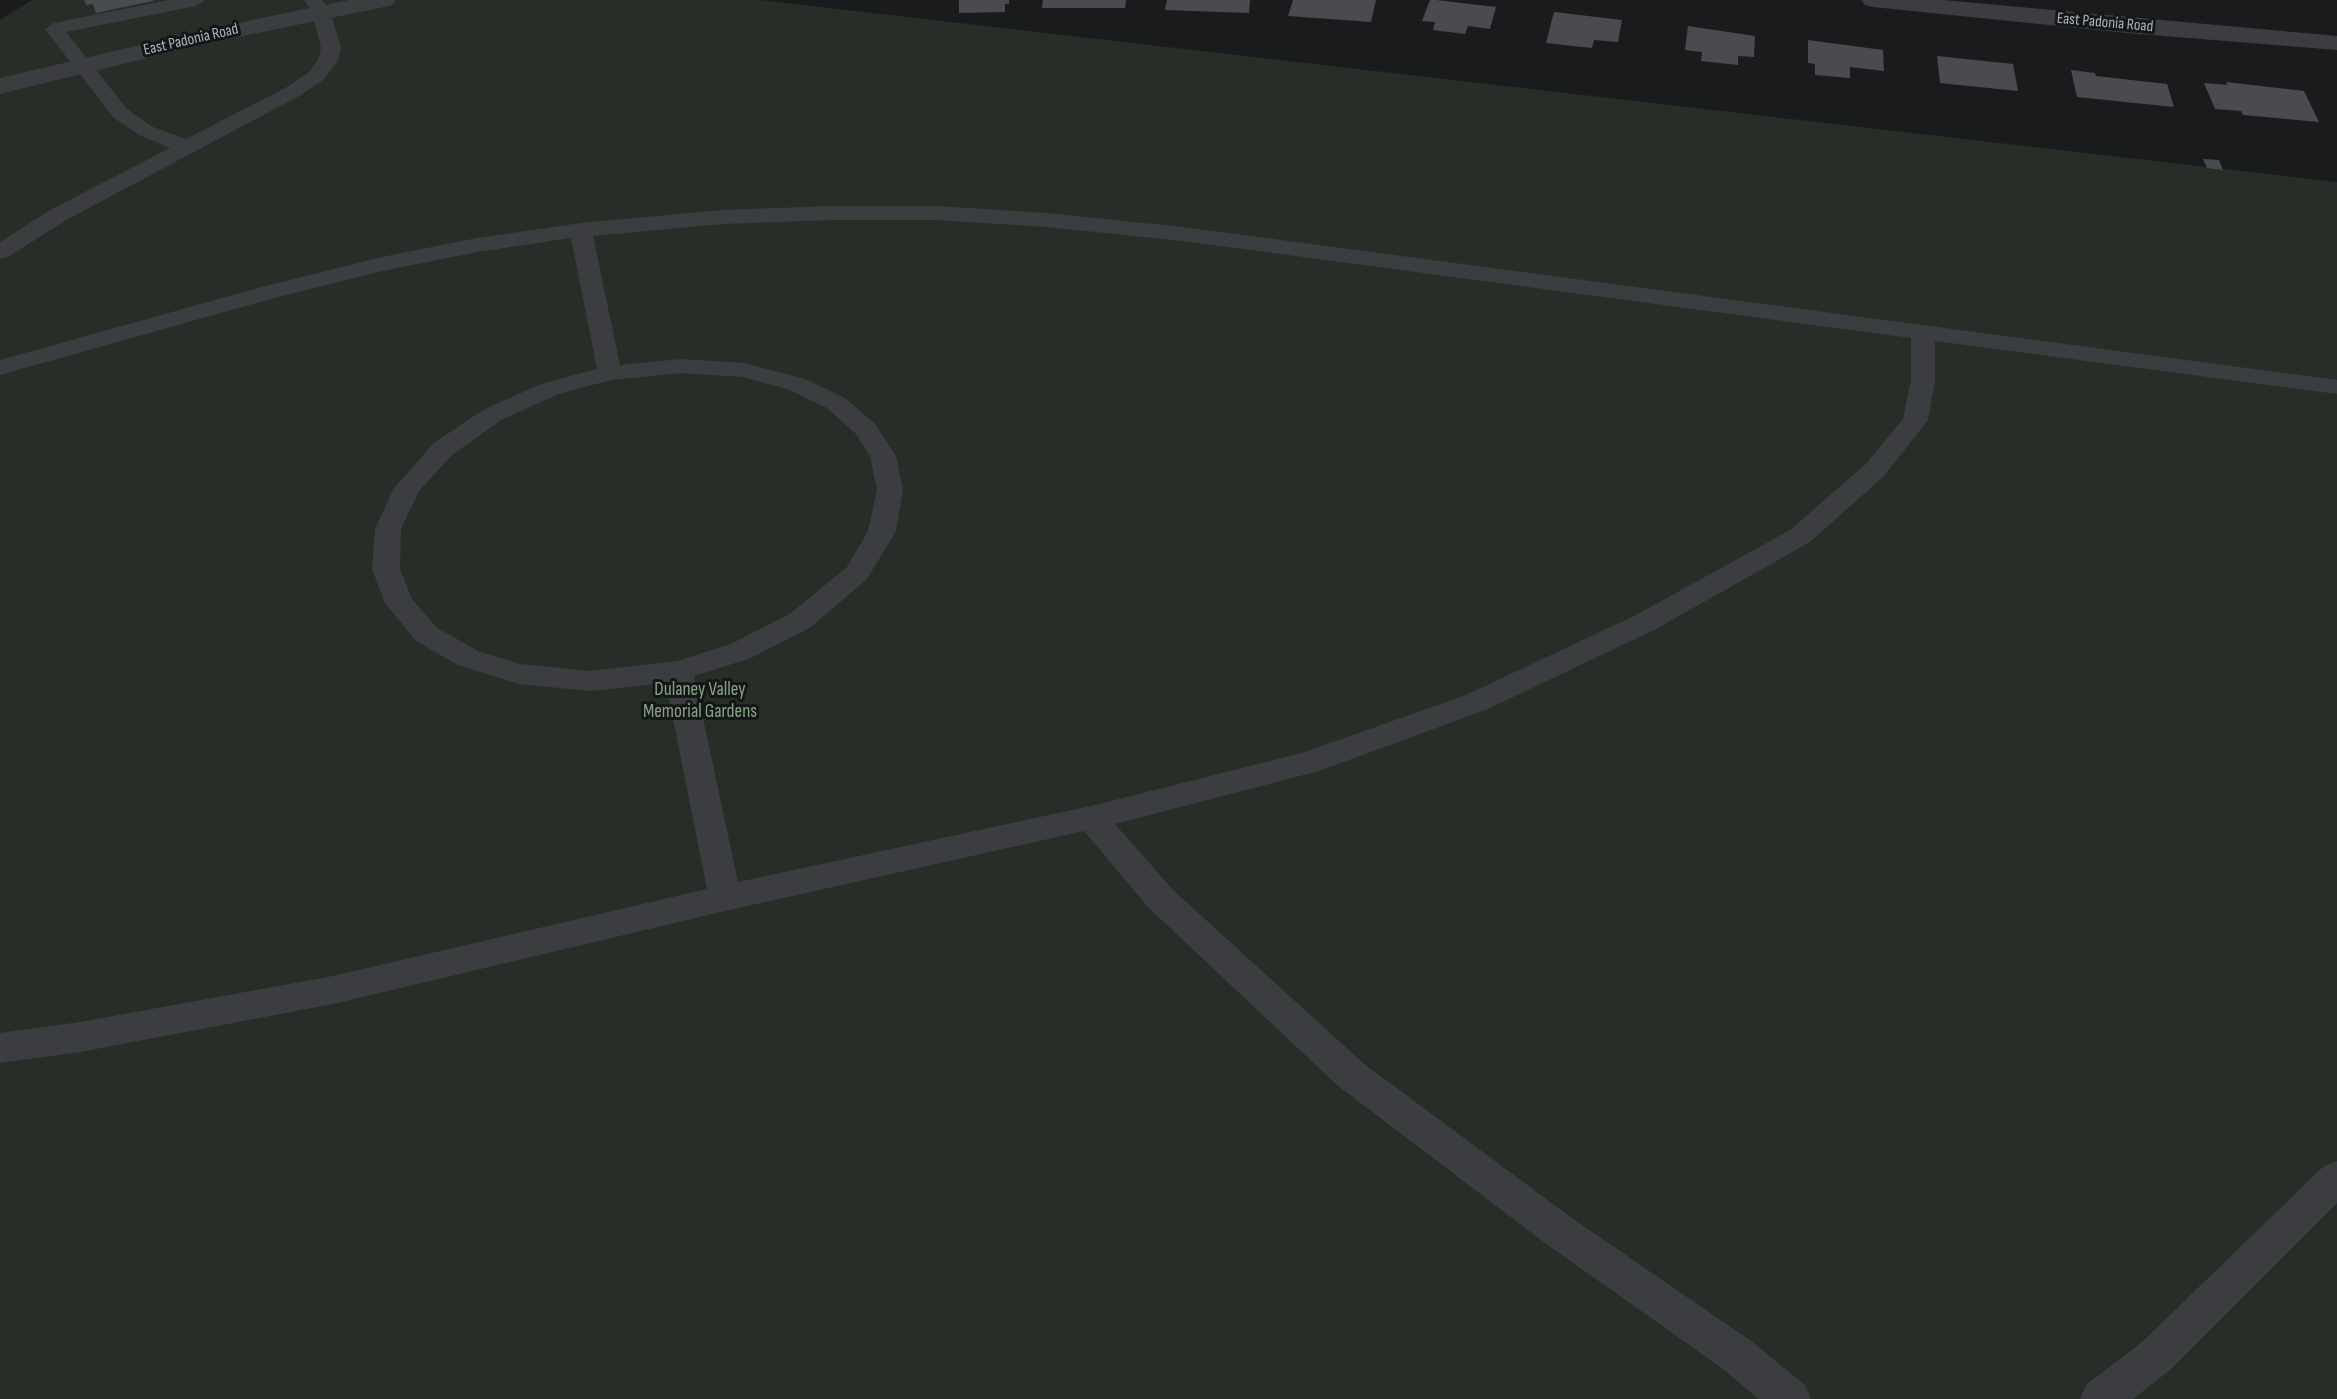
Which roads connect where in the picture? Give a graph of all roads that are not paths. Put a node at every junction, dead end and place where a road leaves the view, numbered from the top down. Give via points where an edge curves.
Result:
1 (196, 0) edge
2 (384, 0) edge
3 (1873, 0) edge
4 (317, 6) edge
5 (2337, 43) edge
6 (81, 65) junction
7 (0, 86) edge
8 (184, 146) junction
9 (581, 230) junction
10 (0, 252) edge
11 (1923, 333) junction
12 (0, 368) edge
13 (610, 373) junction
14 (2337, 387) edge
15 (678, 671) junction
16 (1091, 818) junction
17 (725, 898) junction
18 (0, 1048) edge
19 (2337, 1178) edge
20 (1790, 1399) edge
21 (2101, 1399) edge

1 - 6 lane via 54,29
2 - 4 street, East Padonia Road
3 - 5 street, East Padonia Road
4 - 6 street, East Padonia Road
4 - 8 lane via 331,48 316,76
6 - 7 street, East Padonia Road
6 - 8 lane via 120,113 146,131
8 - 10 lane
9 - 11 lane via 832,213 1046,220 1183,234
9 - 12 lane via 382,264
9 - 13 lane
11 - 14 lane
11 - 16 lane via 1923,380 1915,421 1875,470 1800,536 1646,622 1477,702 1308,763
13 - 15 lane via 681,366 744,370 796,384 836,403 866,429 883,456 890,490 882,531 857,573 802,620 741,651
13 - 15 lane via 550,389 504,410 443,449 407,488 397,508 388,529 386,569 399,603 426,634 468,658 519,674 590,681
15 - 17 lane
16 - 17 lane
16 - 20 lane via 1161,899 1350,1074 1555,1228 1737,1355
17 - 18 lane via 333,990
19 - 21 lane via 2157,1356

